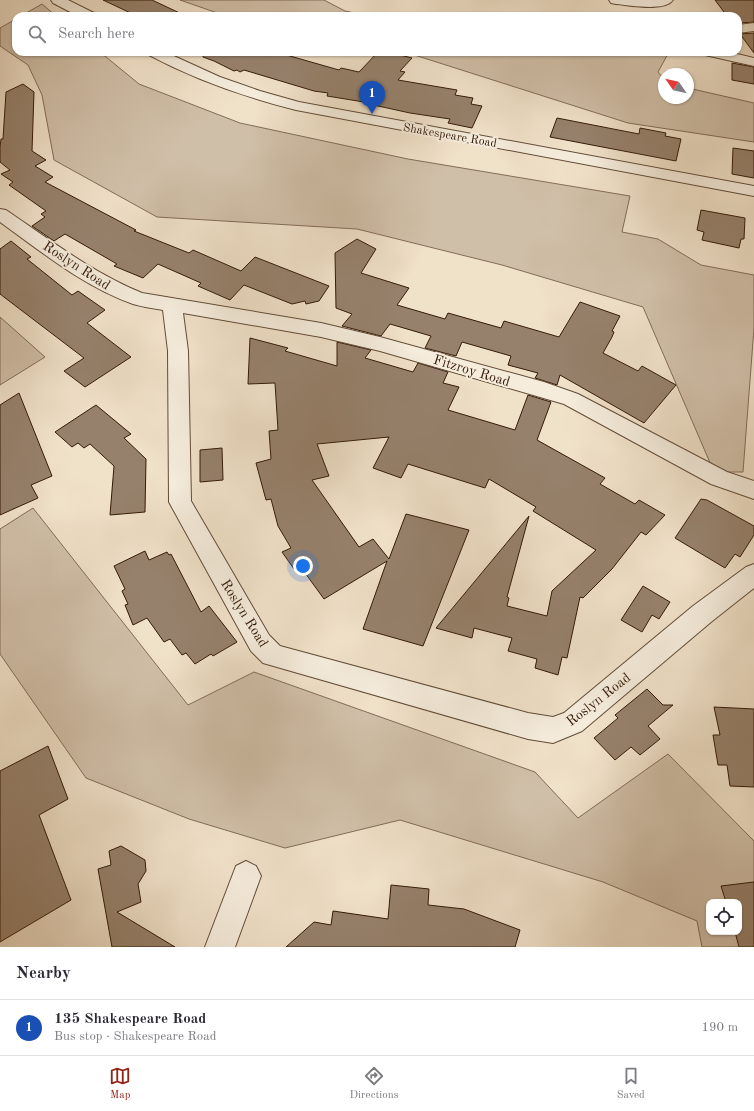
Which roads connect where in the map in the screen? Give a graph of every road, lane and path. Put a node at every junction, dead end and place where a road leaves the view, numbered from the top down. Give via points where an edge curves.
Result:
1 (58, 0) edge
2 (616, 0) edge
3 (662, 1) edge
4 (81, 12) edge
5 (664, 12) edge
6 (754, 27) edge
7 (742, 28) edge
8 (162, 56) edge
9 (728, 56) edge
10 (754, 62) edge
11 (754, 191) edge
12 (0, 214) edge
13 (172, 305) junction
14 (754, 490) edge
15 (754, 574) edge
16 (246, 876) dead end
17 (220, 947) edge

1 - 4 street
2 - 3 street
3 - 5 street
6 - 7 street
8 - 11 street, Shakespeare Road via 221,84 274,101
9 - 10 street
12 - 13 street, Roslyn Road via 110,288 139,299
13 - 14 street, Fitzroy Road via 321,330 544,390 571,399 719,478
13 - 15 street, Roslyn Road via 178,351 180,502 260,642 272,655 528,726 553,730 573,722
16 - 17 street

